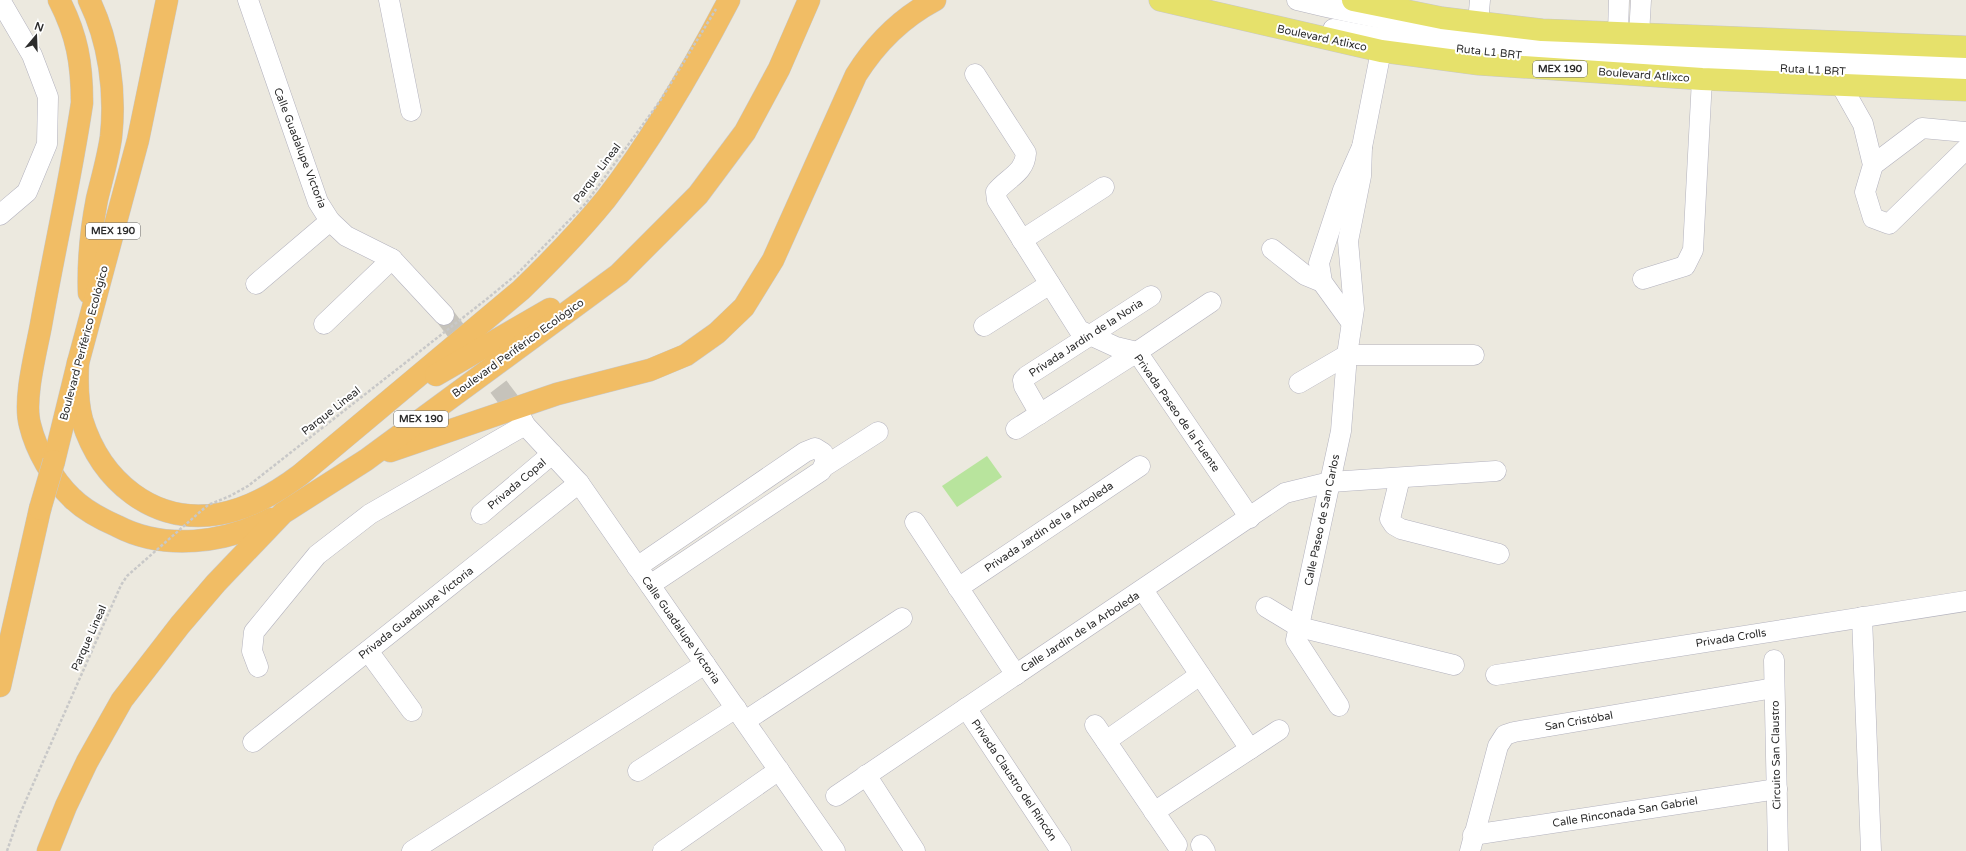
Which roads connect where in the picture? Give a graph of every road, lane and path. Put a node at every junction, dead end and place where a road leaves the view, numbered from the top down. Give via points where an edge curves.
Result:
1 (0, 0) edge
2 (59, 0) edge
3 (89, 0) edge
4 (167, 0) edge
5 (248, 0) edge
6 (390, 0) edge
7 (809, 0) edge
8 (935, 0) edge
9 (1160, 0) edge
10 (1209, 0) edge
11 (1297, 0) edge
12 (1353, 0) edge
13 (1480, 0) edge
14 (1619, 0) edge
15 (1641, 0) edge
16 (723, 4) edge
17 (1478, 23) junction
18 (1618, 34) junction
19 (1639, 34) junction
20 (1966, 47) edge
21 (1381, 51) junction
22 (1966, 62) edge
23 (975, 74) dead end
24 (1702, 79) junction
25 (1966, 79) edge
26 (1841, 85) junction
27 (1966, 90) edge
28 (411, 111) dead end
29 (1966, 132) edge
30 (1362, 147) junction
31 (1966, 149) edge
32 (1873, 165) junction
33 (1104, 187) dead end
34 (0, 215) edge
35 (330, 221) junction
36 (1022, 240) junction
37 (1272, 249) dead end
38 (392, 260) junction
39 (619, 274) junction
40 (1643, 279) dead end
41 (1322, 282) junction
42 (256, 284) dead end
43 (1050, 284) junction
44 (1151, 296) dead end
45 (1211, 302) dead end
46 (444, 315) tunnel mouth
47 (91, 317) junction
48 (1351, 322) junction
49 (324, 324) dead end
50 (984, 326) dead end
51 (1090, 335) junction
52 (1137, 352) junction
53 (1474, 354) dead end
54 (1347, 355) junction
55 (78, 363) junction
56 (1299, 383) dead end
57 (389, 401) junction
58 (1040, 414) junction
59 (1016, 429) dead end
60 (878, 432) dead end
61 (552, 454) junction
62 (366, 460) junction
63 (825, 466) junction
64 (1140, 466) dead end
65 (1496, 471) dead end
66 (1400, 478) junction
67 (1330, 482) junction
68 (579, 483) junction
69 (283, 514) junction
70 (481, 514) dead end
71 (1250, 518) junction
72 (915, 522) dead end
73 (1499, 554) dead end
74 (637, 567) junction
75 (650, 584) junction
76 (958, 588) junction
77 (1143, 590) junction
78 (1966, 601) edge
79 (1266, 606) dead end
80 (1862, 617) junction
81 (902, 618) dead end
82 (1299, 627) junction
83 (368, 651) junction
84 (1774, 660) dead end
85 (705, 664) junction
86 (1454, 665) dead end
87 (258, 667) dead end
88 (1016, 675) junction
89 (1200, 675) junction
90 (1496, 675) dead end
91 (0, 686) edge
92 (1774, 688) junction
93 (1339, 706) dead end
94 (966, 708) junction
95 (412, 711) dead end
96 (740, 715) junction
97 (1279, 730) dead end
98 (253, 742) dead end
99 (1250, 749) junction
100 (779, 770) junction
101 (638, 771) dead end
102 (866, 775) junction
103 (1776, 788) junction
104 (836, 796) dead end
105 (1154, 812) junction
106 (1471, 843) edge
107 (1177, 845) dead end
108 (7, 851) edge
109 (48, 851) edge
110 (412, 851) edge
111 (663, 851) edge
112 (835, 851) edge
113 (915, 851) edge
114 (1061, 851) edge
115 (1778, 851) edge
116 (1871, 851) edge

1 - 34 street via 32,55 48,96 47,144 28,192
2 - 69 highway via 66,13 78,53 82,72 82,103 32,374 30,424 37,445 55,478 71,498 101,518 137,535 177,541 210,540 247,530
3 - 47 highway via 105,44 112,92 111,137 90,240
4 - 47 highway, Boulevard Periférico Ecológico / MEX 190 via 138,140
5 - 35 street, Calle Guadalupe Victoria via 318,202
6 - 28 street
7 - 39 highway, Boulevard Periférico Ecológico / MEX 190 via 779,69 745,132 698,195
8 - 62 highway via 910,14 897,25 865,61 856,75 773,260 744,307 717,333 686,355 650,370 557,394 458,426
9 - 21 main road, Boulevard Atlixco / MEX 190
10 - 25 street, Ruta L1 BRT via 1369,37 1529,57
11 - 22 street, Ruta L1 BRT via 1352,14 1422,27 1528,41
12 - 17 main road
13 - 17 street
14 - 18 street
15 - 19 street
16 - 57 highway via 686,79 656,129 605,200 579,231 521,290
16 - 108 path, Parque Lineal, bridge via 660,101 586,203 517,274 248,486 205,508 128,576 121,585 19,816
17 - 18 main road
18 - 19 main road
19 - 20 main road
21 - 24 main road, Boulevard Atlixco / MEX 190 via 1479,64
21 - 30 street, Calle Paseo de San Carlos
23 - 36 street, Privada Paseo de la Fuente via 1026,153 1026,160 1020,170 996,192 997,200
24 - 26 main road, Boulevard Atlixco / MEX 190
24 - 40 street via 1693,250 1685,266
26 - 27 main road, Boulevard Atlixco / MEX 190
26 - 32 street via 1863,124
29 - 32 street via 1922,128
30 - 41 street, Calle Paseo de San Carlos via 1343,190 1321,254 1319,263
30 - 48 street, Calle Paseo de San Carlos via 1361,176 1348,241 1354,309
31 - 32 street via 1889,224 1872,218 1865,192
33 - 36 street
35 - 38 street, Calle Guadalupe Victoria via 346,236
35 - 42 street
36 - 43 street, Privada Paseo de la Fuente
37 - 41 street via 1305,275
38 - 46 street, Calle Guadalupe Victoria
38 - 49 street
39 - 57 highway via 567,299
39 - 62 highway, Boulevard Periférico Ecológico / MEX 190
41 - 48 street, Calle Paseo de San Carlos
43 - 50 street
43 - 51 street, Privada Paseo de la Fuente via 1079,330
44 - 51 street, Privada Jardín de la Noria
45 - 52 street
47 - 55 highway, Boulevard Periférico Ecológico / MEX 190
48 - 54 street, Calle Paseo de San Carlos
51 - 52 street, Privada Paseo de la Fuente via 1125,350
51 - 58 street, Privada Jardín de la Noria via 1023,380
52 - 58 street
52 - 71 street, Privada Paseo de la Fuente
53 - 54 street
54 - 56 street
54 - 67 street, Calle Paseo de San Carlos via 1341,431
55 - 57 highway via 78,401 82,419 91,442 105,466 127,491 139,499 163,510 190,516 232,512 265,498 283,487
55 - 91 highway, Boulevard Periférico Ecológico / MEX 190, bridge via 40,509
58 - 59 street
60 - 63 street
61 - 68 street, Calle Guadalupe Victoria
61 - 70 street, Privada Copal
61 - 87 street, Calle Guadalupe Victoria via 523,420 370,514 317,556 254,632 252,651
62 - 69 highway, Boulevard Periférico Ecológico / MEX 190
63 - 74 street via 823,453 815,448 805,452
63 - 75 street
64 - 76 street, Privada Jardín de la Arboleda
65 - 66 street, Calle Jardín de la Arboleda
66 - 67 street, Calle Jardín de la Arboleda
66 - 73 street via 1390,519 1394,525
67 - 71 street, Calle Jardín de la Arboleda via 1285,493
67 - 82 street, Calle Paseo de San Carlos
68 - 74 street, Calle Guadalupe Victoria
68 - 83 street, Privada Guadalupe Victoria
69 - 109 highway, Boulevard Periférico Ecológico / MEX 190 via 216,583 122,700 87,762
71 - 77 street, Calle Jardín de la Arboleda
72 - 76 street
74 - 75 street, Calle Guadalupe Victoria
75 - 85 street, Calle Guadalupe Victoria
76 - 88 street
77 - 88 street, Calle Jardín de la Arboleda
77 - 89 street
78 - 80 street, Privada Crolls
79 - 82 street
80 - 90 street, Privada Crolls
80 - 116 street
81 - 96 street
82 - 86 street
82 - 93 street, Calle Paseo de San Carlos via 1296,640
83 - 95 street
83 - 98 street, Privada Guadalupe Victoria
84 - 92 street, Circuito San Claustro
85 - 96 street, Calle Guadalupe Victoria
85 - 110 street
88 - 94 street, Calle Jardín de la Arboleda
89 - 99 street
89 - 105 street via 1100,733
92 - 103 street, Circuito San Claustro
92 - 106 street, San Cristóbal via 1505,735 1498,746
94 - 102 street, Calle Jardín de la Arboleda
94 - 114 street, Privada Claustro del Rincón
96 - 100 street, Calle Guadalupe Victoria
96 - 101 street
97 - 99 street
99 - 105 street
100 - 111 street
100 - 112 street, Calle Guadalupe Victoria
102 - 104 street, Calle Jardín de la Arboleda
102 - 113 street
103 - 106 street, Calle Rinconada San Gabriel
103 - 115 street, Circuito San Claustro
105 - 107 street

